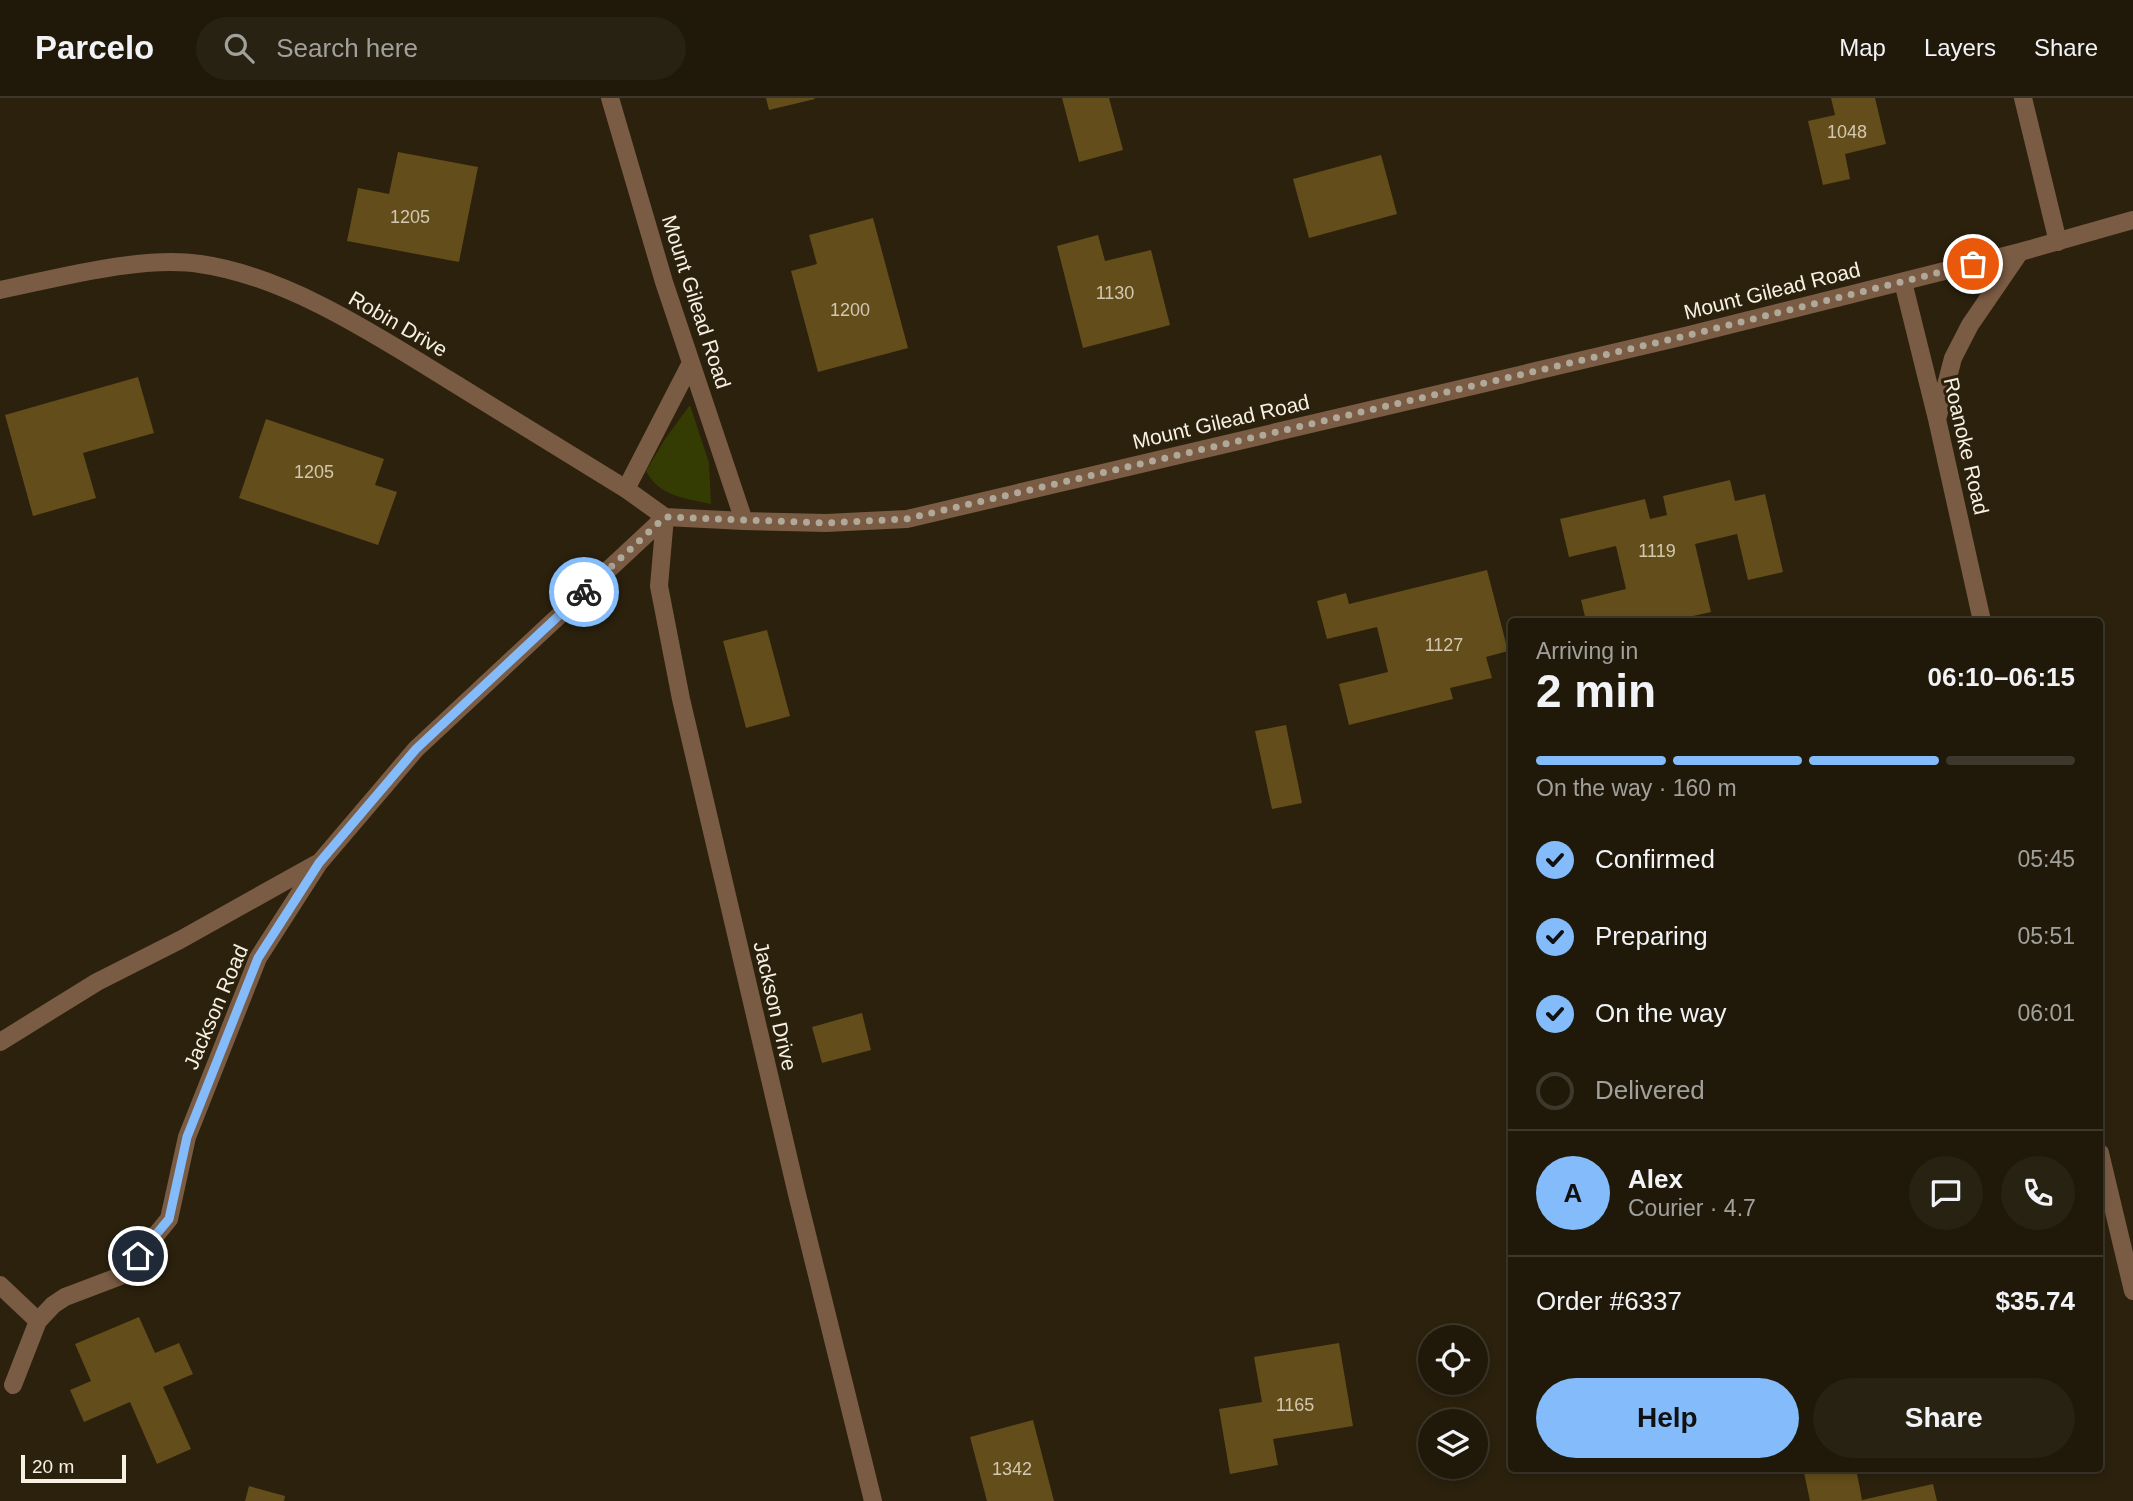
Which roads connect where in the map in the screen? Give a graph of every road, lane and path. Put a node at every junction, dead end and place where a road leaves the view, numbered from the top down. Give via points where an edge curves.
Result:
1 (610, 98) edge
2 (2023, 98) edge
3 (2133, 220) edge
4 (2058, 242) junction
5 (2020, 252) junction
6 (1903, 282) junction
7 (0, 290) edge
8 (691, 363) junction
9 (1937, 419) junction
10 (626, 489) junction
11 (665, 517) junction
12 (744, 521) junction
13 (1981, 618) edge
14 (319, 863) junction
15 (0, 1042) edge
16 (2103, 1166) edge
17 (0, 1285) edge
18 (2133, 1292) edge
19 (38, 1321) junction
20 (13, 1385) dead end
21 (873, 1501) edge

1 - 8 street, Mount Gilead Road
2 - 4 street
3 - 4 street, Mount Gilead Road
4 - 5 street, Mount Gilead Road
5 - 6 street, Mount Gilead Road
5 - 9 street via 1953,358
6 - 9 street, Roanoke Road
6 - 12 street, Mount Gilead Road via 906,519
7 - 10 street, Robin Drive via 150,263 198,263 257,276 367,329
8 - 10 street
8 - 12 street, Mount Gilead Road
9 - 13 street, Roanoke Road
10 - 11 street, Robin Drive
11 - 12 street
11 - 14 street, Jackson Road via 416,749
11 - 21 street, Jackson Drive via 659,586 681,699
14 - 15 street via 97,982
14 - 19 street, Jackson Road via 258,958 187,1137 169,1219 123,1275 65,1297
16 - 18 street
17 - 19 street
19 - 20 street, Jackson Road

